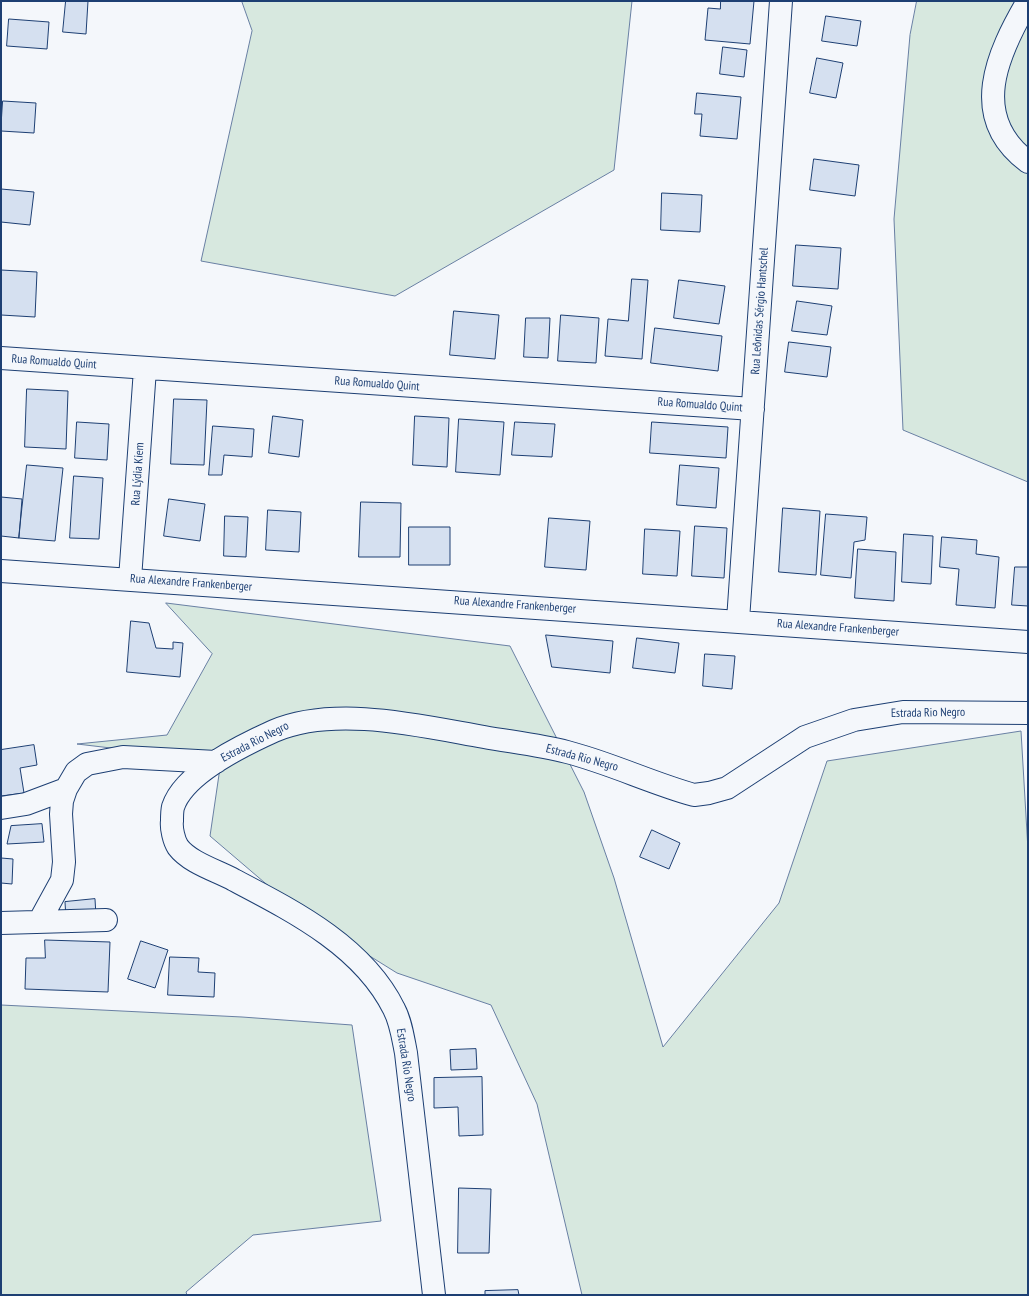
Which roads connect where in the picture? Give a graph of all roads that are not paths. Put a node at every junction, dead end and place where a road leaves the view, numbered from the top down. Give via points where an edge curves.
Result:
1 (781, 1) edge
2 (1028, 1) edge
3 (1028, 162) edge
4 (1, 358) edge
5 (145, 369) junction
6 (753, 409) junction
7 (1, 571) edge
8 (130, 579) junction
9 (738, 620) junction
10 (1028, 642) edge
11 (1028, 714) edge
12 (216, 762) junction
13 (66, 789) junction
14 (1, 808) edge
15 (106, 920) dead end
16 (39, 922) junction
17 (1, 923) edge
18 (434, 1295) edge

1 - 6 street, Rua Leônidas Sérgio Hantschel
2 - 3 street via 1012,29 998,65 992,90 993,108 1001,131 1012,147
4 - 5 street, Rua Romualdo Quint
5 - 6 street, Rua Romualdo Quint
5 - 8 street, Rua Lýdia Kiem
6 - 9 street, Rua Leônidas Sérgio Hantschel
7 - 8 street, Rua Alexandre Frankenberger
8 - 9 street, Rua Alexandre Frankenberger
9 - 10 street, Rua Alexandre Frankenberger
11 - 12 street, Estrada Rio Negro via 903,712 854,720 805,737 727,788 694,795 566,752 363,719 293,723
12 - 13 street via 152,758 116,759 87,764 76,772
12 - 18 street, Estrada Rio Negro via 198,773 173,807 172,828 178,847 206,867 277,902 319,929 372,974 394,1009 406,1053
13 - 14 street via 26,804
13 - 16 street via 61,814 64,849 62,880
15 - 16 street
16 - 17 street

